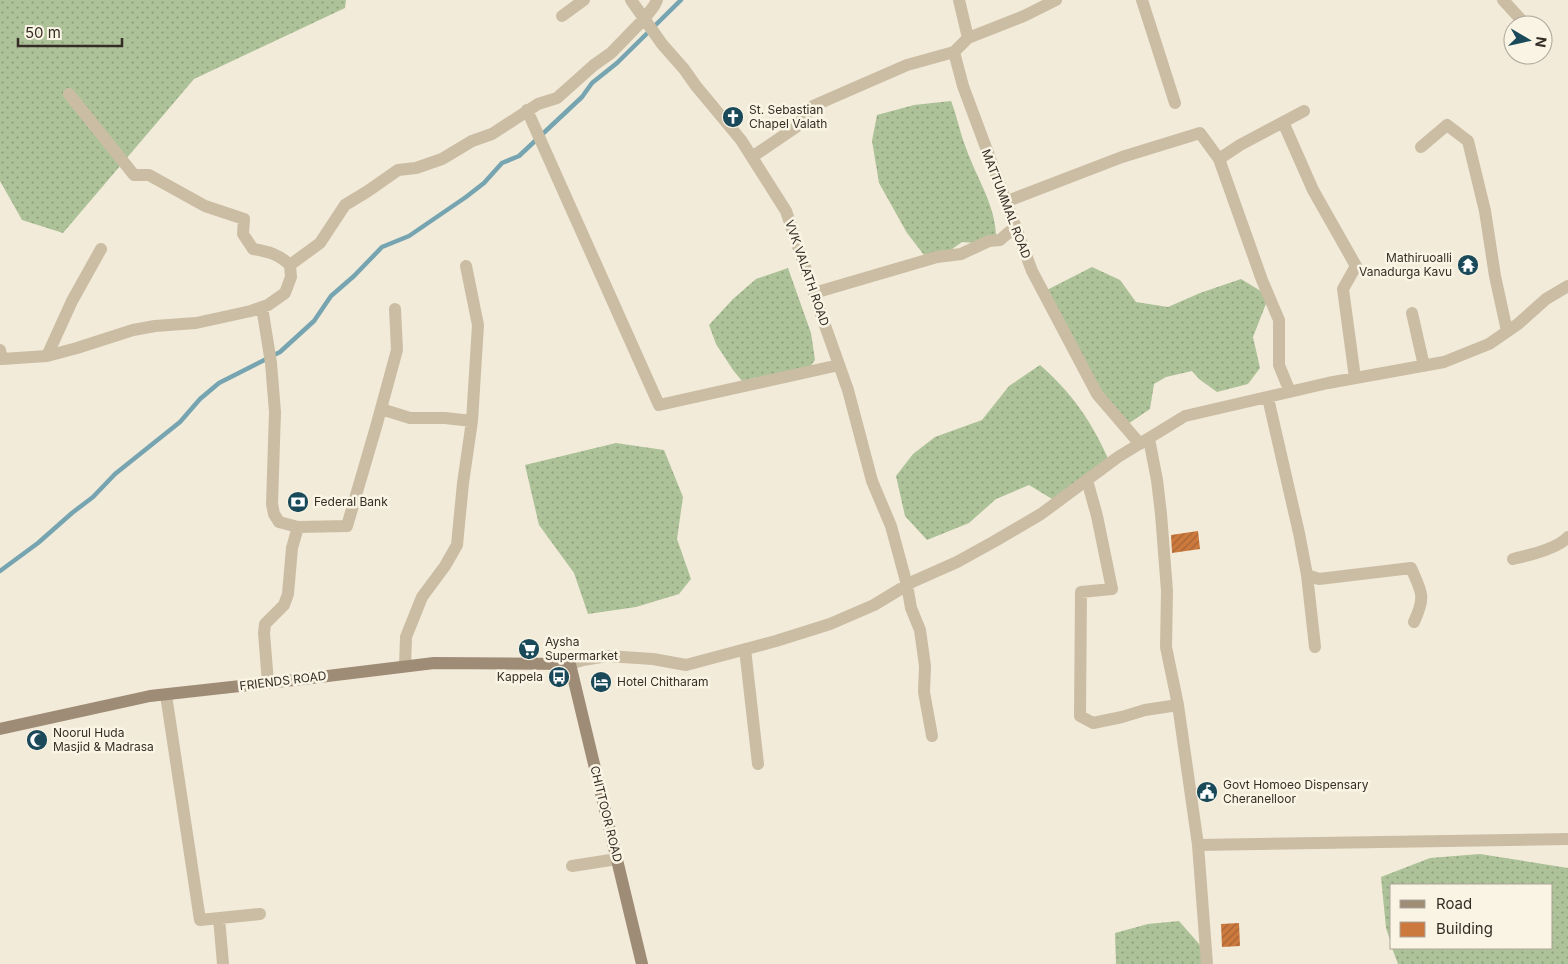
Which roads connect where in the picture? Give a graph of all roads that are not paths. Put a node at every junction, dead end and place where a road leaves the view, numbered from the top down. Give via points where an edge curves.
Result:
1 (584, 0) edge
2 (631, 0) edge
3 (657, 0) edge
4 (959, 0) edge
5 (1056, 0) edge
6 (1142, 0) edge
7 (1503, 0) edge
8 (1517, 15) edge
9 (562, 16) dead end
10 (644, 19) junction
11 (968, 38) junction
12 (954, 52) junction
13 (69, 94) dead end
14 (1175, 104) dead end
15 (527, 110) junction
16 (1304, 111) dead end
17 (1283, 122) junction
18 (1421, 147) dead end
19 (752, 157) junction
20 (1219, 160) junction
21 (1005, 202) junction
22 (1015, 227) junction
23 (101, 249) dead end
24 (290, 265) junction
25 (466, 266) dead end
26 (1568, 286) edge
27 (814, 293) junction
28 (262, 307) junction
29 (395, 309) dead end
30 (1412, 313) dead end
31 (1507, 331) junction
32 (1, 356) edge
33 (47, 356) junction
34 (839, 365) junction
35 (1424, 366) junction
36 (1355, 378) junction
37 (1290, 392) junction
38 (1268, 398) junction
39 (381, 409) junction
40 (472, 421) junction
41 (1145, 441) junction
42 (1087, 480) junction
43 (298, 527) junction
44 (1568, 536) edge
45 (1513, 559) dead end
46 (1308, 575) junction
47 (907, 584) junction
48 (1414, 622) dead end
49 (1315, 647) dead end
50 (745, 649) junction
51 (570, 664) junction
52 (405, 666) junction
53 (268, 683) junction
54 (166, 694) junction
55 (1178, 705) junction
56 (0, 729) edge
57 (932, 736) dead end
58 (758, 764) dead end
59 (1568, 840) edge
60 (1198, 845) junction
61 (617, 860) junction
62 (572, 866) dead end
63 (260, 914) dead end
64 (219, 918) junction
65 (222, 964) edge
66 (642, 964) edge
67 (1206, 964) edge

1 - 9 street
2 - 10 street, VVK VALATH ROAD
3 - 10 street
4 - 11 street
5 - 11 street
6 - 14 street
7 - 8 street
10 - 15 street via 611,53 557,98
10 - 19 street, VVK VALATH ROAD
11 - 12 street
12 - 19 street via 907,65 813,106 796,127
12 - 21 street, MATTUMMAL ROAD
13 - 24 street via 134,175 150,175 205,206 244,219 243,234 253,249 272,252
15 - 24 street via 492,134 472,141 442,159 398,170 345,205 320,243
15 - 34 street via 659,405
16 - 17 street
17 - 20 street
17 - 36 street via 1312,190 1356,266 1343,289
18 - 31 street via 1447,125 1468,142 1485,211
19 - 27 street, VVK VALATH ROAD via 786,210
20 - 21 street via 1200,133 1114,160
20 - 37 street via 1279,320 1279,365
21 - 22 street, MATTUMMAL ROAD
22 - 27 street via 1000,240 989,241 961,254 937,257
22 - 41 street, MATTUMMAL ROAD via 1032,271 1097,394
23 - 33 street
24 - 28 street via 291,277 285,293
25 - 40 street via 478,325
26 - 31 street
27 - 34 street, VVK VALATH ROAD
28 - 33 street via 196,323 133,330
28 - 43 street via 275,412 272,504 278,522
29 - 39 street via 397,350
30 - 35 street
31 - 35 street via 1489,344 1444,362
32 - 33 street
34 - 47 street, VVK VALATH ROAD via 872,481 892,526
35 - 36 street
36 - 37 street
37 - 38 street
38 - 41 street via 1184,416
38 - 46 street
39 - 40 street via 410,418
39 - 43 street via 347,526
40 - 52 street via 457,545 422,597 406,637
41 - 42 street
41 - 55 street via 1157,480 1166,590 1166,646
42 - 47 street via 1042,514 956,562
42 - 55 street via 1112,589 1081,592 1080,716 1093,723
43 - 53 street via 292,548 288,594 284,605 265,624
44 - 45 street via 1563,542
46 - 48 street via 1319,579 1411,568 1422,591 1421,607
46 - 49 street
47 - 50 street via 874,605 830,624
47 - 57 street, VVK VALATH ROAD via 911,608 920,630 925,666 924,692
50 - 51 street via 686,665 607,656
50 - 58 street
51 - 52 main road, FRIENDS ROAD via 434,663
51 - 61 main road, CHITTOOR ROAD
52 - 53 main road, FRIENDS ROAD
53 - 54 main road, FRIENDS ROAD
54 - 56 main road, FRIENDS ROAD
54 - 64 street via 200,920
55 - 60 street
59 - 60 street
60 - 67 street
61 - 62 street
61 - 66 main road, CHITTOOR ROAD
63 - 64 street
64 - 65 street

